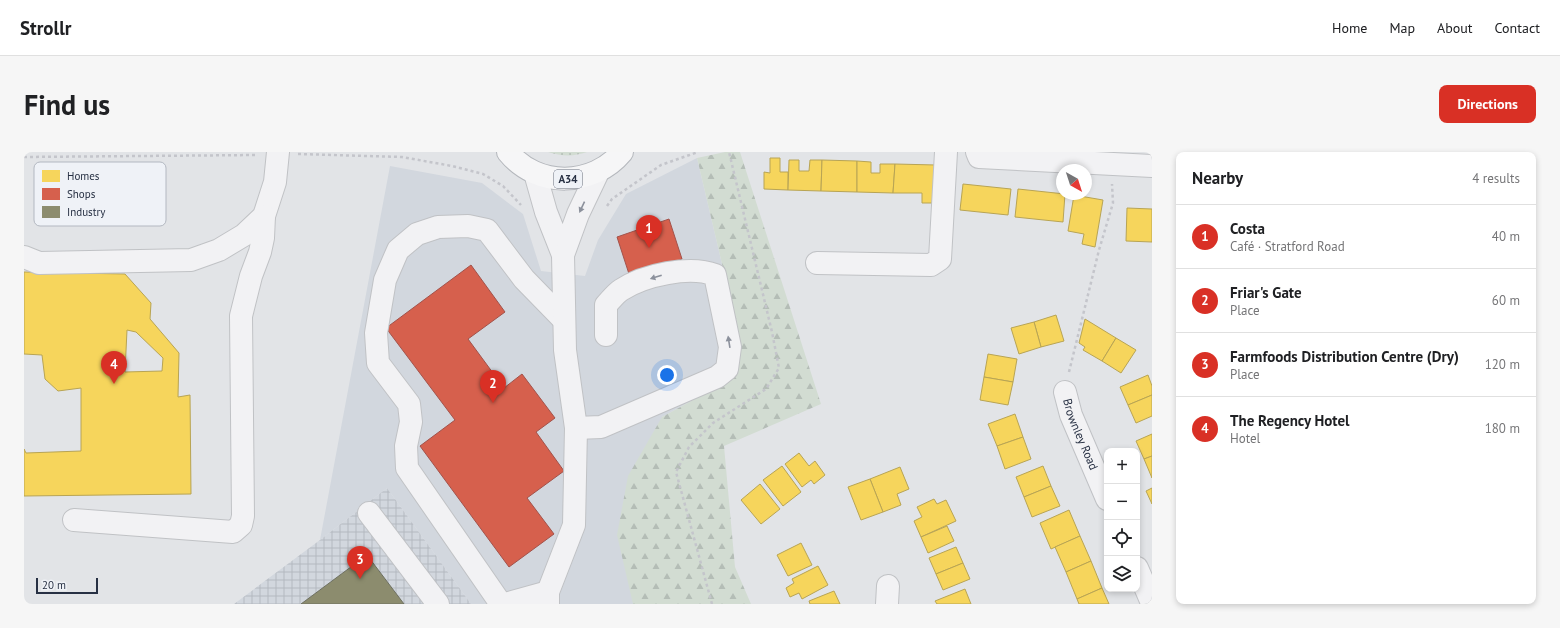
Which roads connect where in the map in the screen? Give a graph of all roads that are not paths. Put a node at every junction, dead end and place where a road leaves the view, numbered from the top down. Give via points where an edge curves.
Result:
1 (622, 152) edge
2 (946, 152) edge
3 (977, 152) edge
4 (278, 153) edge
5 (506, 153) edge
6 (1152, 166) edge
7 (598, 172) junction
8 (535, 173) junction
9 (264, 216) junction
10 (563, 255) junction
11 (24, 257) edge
12 (817, 263) dead end
13 (564, 320) junction
14 (606, 335) dead end
15 (1065, 392) road end
16 (576, 428) junction
17 (1104, 491) edge
18 (370, 513) dead end
19 (74, 520) dead end
20 (1140, 575) edge
21 (548, 598) edge
22 (1152, 603) edge
23 (438, 604) edge
24 (501, 604) edge
25 (505, 604) edge

1 - 7 highway, A34
2 - 12 street via 940,259 931,266
3 - 6 street via 979,157
4 - 9 street via 276,182
5 - 8 highway, A34
7 - 8 highway, A34 via 576,179 555,179
7 -> 10 street via 578,214
8 - 10 street via 546,212
9 - 11 street via 244,235 219,250 191,260 38,263
9 - 19 street via 260,252 241,316 241,525 233,532
10 - 13 street
13 - 16 street via 565,350
13 - 24 street via 524,279 487,230 468,226 438,226 417,234 398,250 385,280 376,334 378,363 409,404 411,422 406,446 407,468
16 -> 14 street via 601,428 717,377 727,369 730,347 715,275 704,271 670,273 620,291 606,306
15 - 17 street, Brownley Road via 1071,415
16 - 21 street via 574,525
18 - 23 street
20 - 22 street
21 - 25 street

